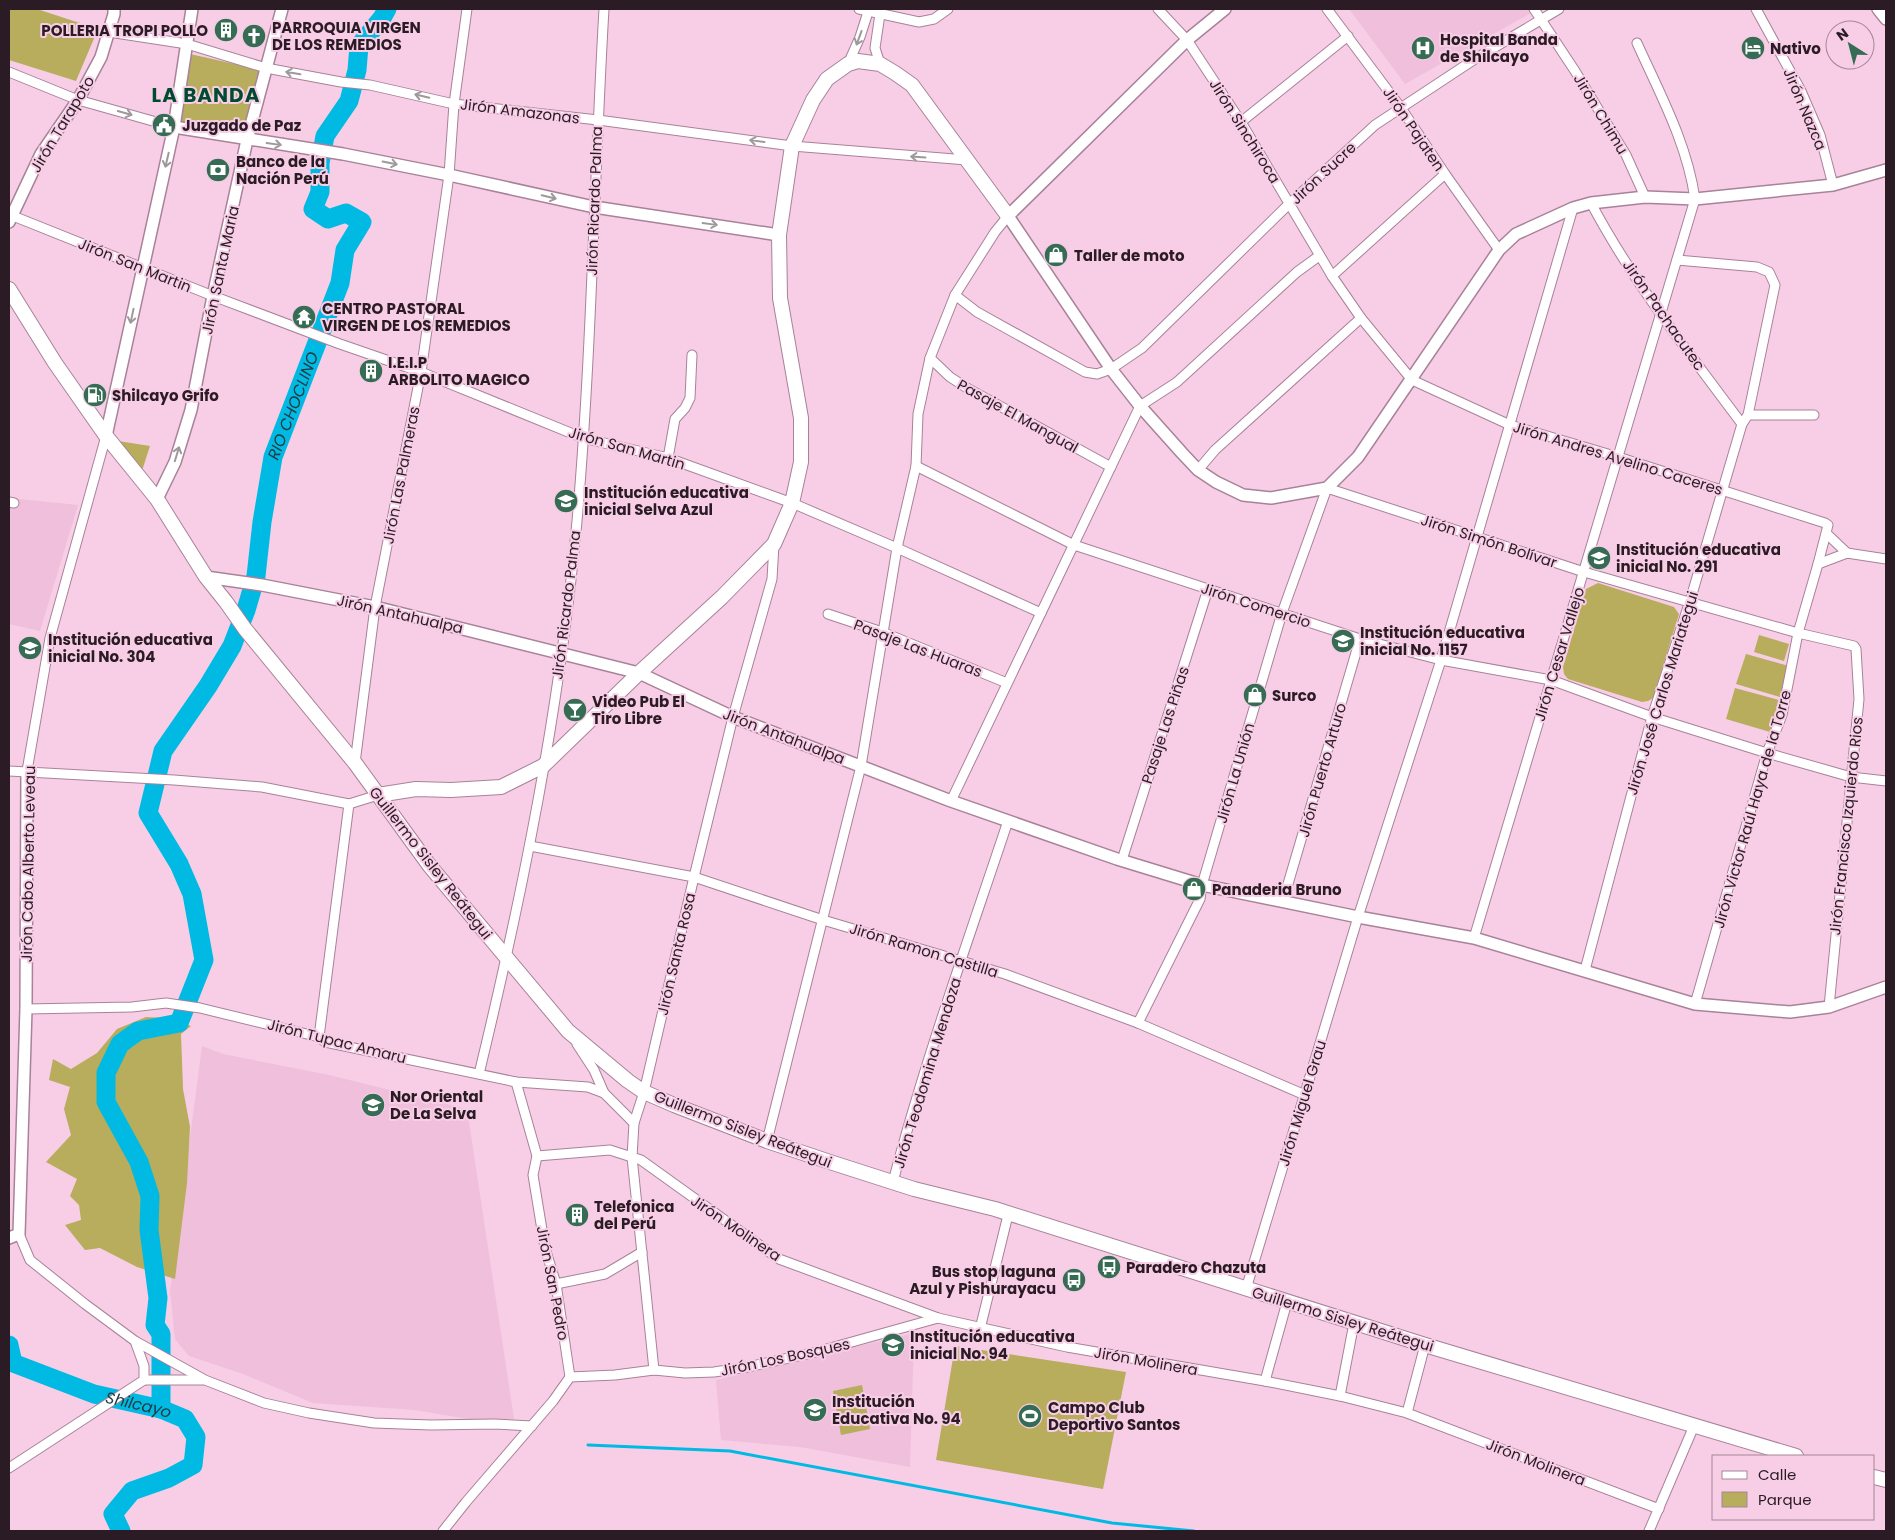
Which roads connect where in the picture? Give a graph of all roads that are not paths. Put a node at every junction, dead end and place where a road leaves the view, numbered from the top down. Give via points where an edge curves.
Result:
1 (114, 9) edge
2 (192, 9) edge
3 (282, 9) edge
4 (467, 9) edge
5 (604, 9) edge
6 (858, 9) edge
7 (948, 9) edge
8 (1158, 9) edge
9 (1225, 9) edge
10 (1327, 9) edge
11 (1534, 9) edge
12 (1559, 9) edge
13 (1756, 9) edge
14 (1878, 9) edge
15 (868, 12) junction
16 (880, 14) junction
17 (1886, 19) edge
18 (1542, 20) junction
19 (109, 32) junction
20 (1348, 36) junction
21 (1187, 40) junction
22 (1637, 43) dead end
23 (187, 44) junction
24 (848, 64) junction
25 (880, 64) junction
26 (266, 68) junction
27 (9, 72) edge
28 (78, 100) junction
29 (454, 104) junction
30 (1401, 108) junction
31 (598, 120) junction
32 (1241, 122) junction
33 (174, 127) junction
34 (247, 140) junction
35 (792, 146) junction
36 (967, 160) junction
37 (1886, 170) edge
38 (1445, 174) junction
39 (448, 175) junction
40 (1833, 185) junction
41 (1645, 197) junction
42 (1696, 199) junction
43 (1591, 203) junction
44 (1289, 204) junction
45 (594, 207) junction
46 (1572, 208) junction
47 (1008, 216) junction
48 (11, 219) edge
49 (779, 235) junction
50 (1499, 250) junction
51 (1320, 256) junction
52 (1677, 260) junction
53 (142, 268) junction
54 (1332, 276) junction
55 (9, 289) edge
56 (955, 295) junction
57 (213, 296) junction
58 (1661, 315) junction
59 (1361, 318) junction
60 (692, 356) dead end
61 (930, 358) junction
62 (1111, 369) junction
63 (421, 372) junction
64 (1412, 380) junction
65 (1140, 406) junction
66 (1814, 414) dead end
67 (1748, 415) junction
68 (1742, 424) junction
69 (1510, 425) junction
70 (106, 436) junction
71 (583, 438) junction
72 (1618, 456) junction
73 (668, 458) junction
74 (916, 466) junction
75 (1111, 467) junction
76 (1198, 470) junction
77 (1327, 488) junction
78 (1722, 490) junction
79 (157, 499) junction
80 (792, 503) junction
81 (1827, 529) junction
82 (1477, 537) junction
83 (774, 544) junction
84 (1074, 545) junction
85 (897, 548) junction
86 (1846, 553) junction
87 (1886, 559) edge
88 (1818, 564) junction
89 (1584, 572) junction
90 (206, 577) junction
91 (1208, 589) junction
92 (1690, 601) junction
93 (376, 607) junction
94 (1041, 613) junction
95 (1282, 613) junction
96 (828, 614) dead end
97 (882, 632) junction
98 (1798, 633) junction
99 (1360, 639) junction
100 (1854, 646) joint
101 (561, 653) junction
102 (1441, 660) junction
103 (639, 673) junction
104 (1551, 680) junction
105 (1007, 684) junction
106 (733, 717) junction
107 (1652, 717) junction
108 (1767, 753) junction
109 (355, 763) junction
110 (543, 766) junction
111 (861, 766) junction
112 (9, 771) edge
113 (27, 771) junction
114 (1851, 776) junction
115 (1886, 781) edge
116 (378, 795) junction
117 (951, 801) junction
118 (349, 804) junction
119 (1008, 821) junction
120 (530, 846) junction
121 (1122, 860) junction
122 (694, 876) junction
123 (1202, 885) junction
124 (1283, 901) junction
125 (1358, 917) junction
126 (822, 920) junction
127 (1474, 938) junction
128 (507, 958) junction
129 (961, 961) junction
130 (1585, 970) junction
131 (1886, 987) edge
132 (1695, 1004) junction
133 (1829, 1007) junction
134 (26, 1009) junction
135 (1138, 1023) junction
136 (568, 1031) junction
137 (319, 1037) junction
138 (478, 1074) junction
139 (516, 1082) junction
140 (644, 1092) junction
141 (604, 1093) junction
142 (1305, 1095) junction
143 (634, 1123) junction
144 (767, 1141) junction
145 (537, 1156) junction
146 (632, 1157) junction
147 (893, 1182) junction
148 (1008, 1215) junction
149 (13, 1236) edge
150 (642, 1252) junction
151 (556, 1284) junction
152 (1246, 1290) junction
153 (1287, 1302) junction
154 (938, 1318) junction
155 (1354, 1323) junction
156 (980, 1329) junction
157 (135, 1341) junction
158 (1425, 1345) junction
159 (654, 1370) junction
160 (570, 1377) junction
161 (144, 1380) junction
162 (205, 1380) junction
163 (1265, 1381) junction
164 (1340, 1396) junction
165 (1406, 1412) junction
166 (532, 1426) junction
167 (1694, 1426) junction
168 (1793, 1455) edge
169 (9, 1468) edge
170 (1660, 1509) junction
171 (443, 1531) edge
172 (1649, 1531) edge

1 - 19 street, Jirón Tarapoto
2 - 23 street, Jirón Cabo Alberto Leveau
3 - 26 street, Jirón Santa Maria
4 - 29 street, Jirón Las Palmeras
5 - 31 street, Jirón Ricardo Palma
6 - 15 street
7 - 16 street via 934,19 919,22
8 - 21 street, Jirón Sinchiroca
9 - 21 street
10 - 20 street, Jirón Pajaten
11 - 18 street, Jirón Chimu
12 - 18 street, Jirón Sucre
13 - 40 street, Jirón Nazca via 1801,91 1820,134
14 - 17 street
15 - 16 street
15 -> 24 street
16 - 25 street via 875,48
18 - 30 street, Jirón Sucre
18 - 41 street, Jirón Chimu via 1626,155
19 - 23 street, Jirón Amazonas
19 - 28 street, Jirón Tarapoto via 101,57
20 - 30 street, Jirón Pajaten
20 - 32 street
21 - 32 street, Jirón Sinchiroca
21 - 47 street
22 - 42 street via 1683,145
23 - 26 street, Jirón Amazonas
23 - 33 street, Jirón Cabo Alberto Leveau
24 - 25 main road via 858,61
24 - 35 main road via 828,79 813,100
25 - 36 main road via 912,85
29 -> 26 street, Jirón Amazonas via 370,85
26 - 34 street, Jirón Santa Maria
27 - 28 street
28 -> 33 street
28 - 48 street, Jirón Tarapoto via 41,154
29 - 31 street, Jirón Amazonas
29 - 39 street, Jirón Las Palmeras
30 - 38 street, Jirón Pajaten
30 - 44 street, Jirón Sucre via 1375,125
35 -> 31 street, Jirón Amazonas
31 - 45 street, Jirón Ricardo Palma
32 - 44 street, Jirón Sinchiroca
33 - 34 street
33 -> 53 street, Jirón Cabo Alberto Leveau
34 -> 39 street via 343,154
34 - 57 street, Jirón Santa Maria
36 -> 35 street, Jirón Amazonas
35 - 49 main road
36 - 47 main road
37 - 40 street
38 - 50 street, Jirón Pajaten
38 - 54 street
39 -> 45 street
39 - 63 street, Jirón Las Palmeras
40 - 42 street
41 - 42 street
41 - 43 street
42 - 52 street, Jirón Cesar Vallejo
43 - 46 street
43 - 58 street, Jirón Pachacutec
44 - 51 street, Jirón Sinchiroca
44 - 62 street, Jirón Sucre via 1142,348
45 -> 49 street
45 - 71 street, Jirón Ricardo Palma
46 - 50 street via 1516,234
46 - 69 street, Jirón Miguel Grau
47 - 56 street
47 - 62 street
48 - 53 street, Jirón San Martin
49 - 80 main road via 780,298 801,418 801,462
50 - 64 street
51 - 54 street, Jirón Sinchiroca
51 - 65 street via 1297,272 1177,382
52 - 58 street, Jirón Cesar Vallejo
52 - 67 street, Jirón José Carlos Mariategui via 1757,267 1769,272 1775,286
53 - 57 street, Jirón San Martin
53 -> 70 street, Jirón Cabo Alberto Leveau
54 - 59 street, Jirón Sinchiroca
55 - 70 main road, Guillermo Sisley Reátegui
56 - 61 street
56 - 62 street via 977,312 1084,372 1097,374
57 - 63 street, Jirón San Martin
79 -> 57 street, Jirón Santa Maria via 175,462 191,410
58 - 68 street, Jirón Pachacutec
58 - 72 street, Jirón Cesar Vallejo
59 - 64 street, Jirón Sinchiroca
59 - 76 street via 1215,450
60 - 73 street via 690,398 675,419
61 - 74 street via 918,414
61 - 75 street, Pasaje El Mangual via 967,388
62 - 65 street
63 - 71 street, Jirón San Martin
63 - 93 street, Jirón Las Palmeras
64 - 69 street, Jirón Andres Avelino Caceres
64 - 77 street via 1358,457
65 - 75 street
65 - 76 street
66 - 67 street
67 - 68 street, Jirón José Carlos Mariategui
68 - 78 street, Jirón José Carlos Mariategui
69 - 72 street, Jirón Andres Avelino Caceres
69 - 82 street, Jirón Miguel Grau
70 - 79 main road, Guillermo Sisley Reátegui
70 - 113 street, Jirón Cabo Alberto Leveau via 50,638
71 - 73 street, Jirón San Martin
71 - 101 street, Jirón Ricardo Palma
72 - 78 street, Jirón Andres Avelino Caceres
72 - 89 street, Jirón Cesar Vallejo
73 - 80 street, Jirón San Martin
74 - 84 street, Jirón Comercio
74 - 85 street
75 - 84 street
76 - 77 street via 1243,495 1271,498
77 - 82 street, Jirón Simón Bolívar
77 - 95 street, Jirón La Unión
78 - 81 street, Jirón Andres Avelino Caceres via 1825,523
78 - 92 street, Jirón José Carlos Mariategui
79 - 90 main road, Guillermo Sisley Reátegui
80 - 83 main road
80 - 85 street, Jirón San Martin
81 - 86 street
81 - 88 street, Jirón Victor Raúl Haya de la Torre
82 - 89 street, Jirón Simón Bolívar
82 - 102 street, Jirón Miguel Grau
83 - 103 main road
83 - 106 street, Jirón Santa Rosa via 772,579
84 - 91 street, Jirón Comercio
84 - 94 street
85 - 94 street, Jirón San Martin
85 - 97 street
86 - 87 street
86 - 88 street
88 - 98 street, Jirón Victor Raúl Haya de la Torre
89 - 92 street, Jirón Simón Bolívar
89 - 104 street, Jirón Cesar Vallejo
90 - 93 street, Jirón Antahualpa
90 - 109 main road, Guillermo Sisley Reátegui via 245,630
91 - 95 street, Jirón Comercio
91 - 121 street, Pasaje Las Piñas
92 - 98 street, Jirón Simón Bolívar
92 - 107 street, Jirón José Carlos Mariategui
93 - 101 street, Jirón Antahualpa
93 - 109 street, Jirón Las Palmeras
94 - 105 street
95 - 99 street, Jirón Comercio
95 - 123 street, Jirón La Unión
96 - 97 street, Pasaje Las Huaras
97 - 105 street, Pasaje Las Huaras
97 - 111 street
98 - 100 street, Jirón Simón Bolívar
98 - 108 street, Jirón Victor Raúl Haya de la Torre via 1782,715
99 - 102 street, Jirón Comercio
99 - 124 street, Jirón Puerto Arturo
100 - 114 street, Jirón Francisco Izquierdo Rios via 1859,699
101 - 103 street, Jirón Antahualpa
101 - 110 street, Jirón Ricardo Palma
102 - 104 street, Jirón Comercio
102 - 125 street, Jirón Miguel Grau
103 - 106 street, Jirón Antahualpa
103 - 110 main road
104 - 107 street, Jirón Comercio
104 - 127 street, Jirón Cesar Vallejo
105 - 117 street
106 - 111 street, Jirón Antahualpa
106 - 122 street, Jirón Santa Rosa
107 - 108 street, Jirón Comercio
107 - 130 street, Jirón José Carlos Mariategui
108 - 114 street, Jirón Comercio
108 - 132 street, Jirón Victor Raúl Haya de la Torre
109 - 116 main road, Guillermo Sisley Reátegui
110 - 116 main road via 501,787 416,790
110 - 120 street, Jirón Ricardo Palma
111 - 117 street, Jirón Antahualpa
111 - 126 street
112 - 113 street
113 - 118 street via 262,787
113 - 134 street, Jirón Cabo Alberto Leveau
114 - 115 street, Jirón Comercio
114 - 133 street, Jirón Francisco Izquierdo Rios
116 - 118 street
116 - 128 main road, Guillermo Sisley Reátegui via 429,865
117 - 119 street, Jirón Antahualpa
118 - 137 street
119 - 121 street, Jirón Antahualpa
119 - 129 street, Jirón Teodomina Mendoza
120 - 122 street, Jirón Ramon Castilla
120 - 128 street, Jirón Ricardo Palma
121 - 123 street, Jirón Antahualpa
122 - 126 street, Jirón Ramon Castilla
122 - 140 street, Jirón Santa Rosa
123 - 124 street, Jirón Antahualpa
123 - 135 street, Jirón La Unión via 1195,911
124 - 125 street, Jirón Antahualpa
125 - 127 street, Jirón Antahualpa
125 - 142 street, Jirón Miguel Grau
126 - 129 street, Jirón Ramon Castilla
126 - 144 street
127 - 130 street, Jirón Antahualpa
128 - 136 main road, Guillermo Sisley Reátegui
128 - 138 street, Jirón Ricardo Palma
129 - 135 street, Jirón Ramon Castilla via 1006,974
129 - 147 street, Jirón Teodomina Mendoza
130 - 132 street, Jirón Antahualpa
131 - 133 street, Jirón Antahualpa
132 - 133 street, Jirón Antahualpa via 1790,1012
134 - 137 street, Jirón Tupac Amaru via 132,1007 166,1003
134 - 149 street, Jirón Cabo Alberto Leveau
135 - 142 street, Jirón Ramon Castilla
136 - 140 main road, Guillermo Sisley Reátegui
136 - 141 street via 594,1070
137 - 138 street, Jirón Tupac Amaru via 325,1042
138 - 139 street, Jirón Tupac Amaru
139 - 141 street, Jirón Tupac Amaru via 588,1087
139 - 145 street, Jirón San Pedro
140 - 143 street, Jirón Santa Rosa
140 - 144 main road, Guillermo Sisley Reátegui
141 - 143 street, Jirón Tupac Amaru
142 - 152 street, Jirón Miguel Grau
143 - 146 street, Jirón Santa Rosa
144 - 147 main road, Guillermo Sisley Reátegui
145 - 146 street, Jirón Molinera via 610,1150
145 - 151 street, Jirón San Pedro via 533,1175 545,1248
146 - 150 street, Jirón Santa Rosa
146 - 154 street, Jirón Molinera via 641,1160 779,1259
147 - 148 main road, Guillermo Sisley Reátegui
148 - 152 main road, Guillermo Sisley Reátegui
148 - 156 street
149 - 157 street via 30,1260
150 - 151 street via 605,1274
150 - 159 street, Jirón Santa Rosa
151 - 160 street, Jirón San Pedro
152 - 153 main road, Guillermo Sisley Reátegui
153 - 155 main road, Guillermo Sisley Reátegui
153 - 163 street
154 - 156 street, Jirón Molinera
154 - 159 street, Jirón Los Bosques via 748,1367 685,1373
155 - 158 main road, Guillermo Sisley Reátegui
155 - 164 street
156 - 163 street, Jirón Molinera
157 - 161 street via 144,1366
157 - 162 street
158 - 165 street
158 - 167 main road, Guillermo Sisley Reátegui
159 - 160 street, Jirón Los Bosques
160 - 166 street
161 - 162 street
161 - 169 street
162 - 166 street via 264,1403 374,1423
163 - 164 street, Jirón Molinera
164 - 165 street, Jirón Molinera
165 - 170 street, Jirón Molinera
166 - 171 street
167 - 168 main road, Guillermo Sisley Reátegui
167 - 170 street
170 - 172 street

